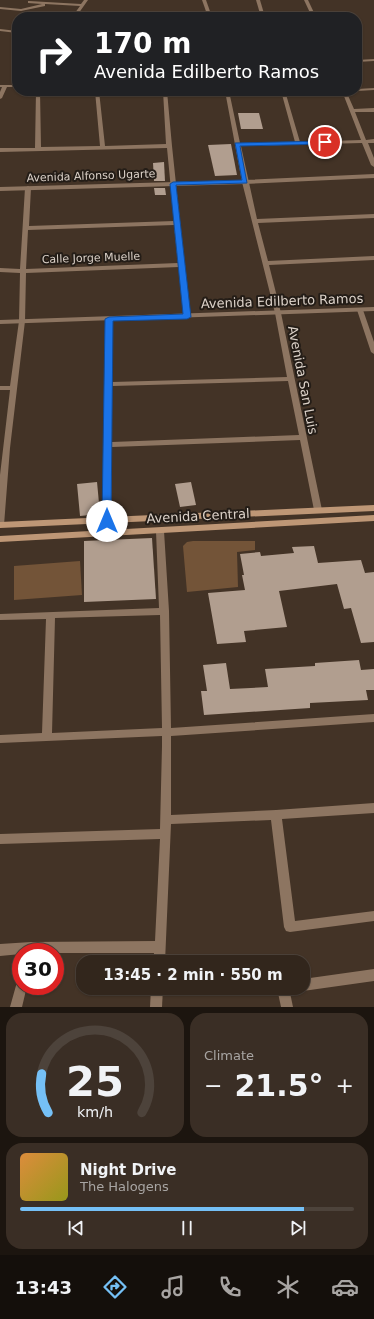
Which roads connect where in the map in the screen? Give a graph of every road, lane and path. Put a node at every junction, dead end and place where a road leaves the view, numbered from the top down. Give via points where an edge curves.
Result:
1 (86, 0) edge
2 (204, 0) edge
3 (258, 0) edge
4 (306, 0) edge
5 (30, 1) edge
6 (50, 3) junction
7 (82, 5) junction
8 (0, 8) edge
9 (20, 10) junction
10 (77, 12) edge
11 (208, 12) edge
12 (262, 12) edge
13 (312, 12) edge
14 (0, 30) edge
15 (12, 31) edge
16 (374, 60) edge
17 (362, 61) edge
18 (3, 86) edge
19 (374, 89) edge
20 (362, 90) edge
21 (38, 96) edge
22 (98, 96) edge
23 (166, 96) edge
24 (229, 96) edge
25 (284, 96) edge
26 (346, 96) edge
27 (0, 98) edge
28 (374, 110) edge
29 (353, 111) junction
30 (365, 141) junction
31 (374, 141) edge
32 (298, 143) junction
33 (237, 145) junction
34 (168, 146) junction
35 (103, 148) junction
36 (38, 149) junction
37 (0, 150) edge
38 (374, 165) edge
39 (374, 176) edge
40 (245, 182) junction
41 (173, 184) junction
42 (0, 188) edge
43 (28, 188) junction
44 (374, 216) edge
45 (255, 221) junction
46 (177, 223) junction
47 (26, 228) junction
48 (374, 258) edge
49 (265, 262) junction
50 (182, 265) junction
51 (0, 270) edge
52 (22, 271) junction
53 (374, 309) edge
54 (360, 310) junction
55 (278, 313) junction
56 (187, 317) junction
57 (109, 319) junction
58 (22, 321) junction
59 (0, 322) edge
60 (374, 352) edge
61 (291, 379) junction
62 (108, 384) junction
63 (0, 388) edge
64 (13, 388) junction
65 (303, 437) junction
66 (108, 445) junction
67 (3, 448) edge
68 (374, 508) edge
69 (318, 510) junction
70 (374, 518) edge
71 (107, 521) junction
72 (0, 525) edge
73 (160, 531) junction
74 (0, 538) edge
75 (165, 611) junction
76 (51, 616) junction
77 (0, 617) edge
78 (374, 718) edge
79 (167, 732) junction
80 (47, 737) junction
81 (0, 739) edge
82 (374, 808) edge
83 (276, 815) junction
84 (166, 820) junction
85 (165, 834) junction
86 (0, 839) edge
87 (374, 916) edge
88 (160, 947) junction
89 (64, 949) edge
90 (0, 950) edge
91 (12, 950) edge
92 (159, 955) edge
93 (374, 975) edge
94 (310, 984) edge
95 (19, 995) edge
96 (157, 995) edge
97 (284, 995) edge
98 (16, 1007) edge
99 (156, 1007) edge
100 (287, 1007) edge

1 - 7 street
2 - 11 street
3 - 12 street
4 - 13 street
5 - 6 street
5 - 9 street
6 - 7 street
6 - 9 street
7 - 10 street
8 - 9 street
14 - 15 street
16 - 17 street
18 - 27 street
19 - 20 street
21 - 36 street
22 - 35 street
23 - 34 street
24 - 33 street, Avenida San Luis
25 - 32 street
26 - 29 street
28 - 29 street
29 - 30 street
30 - 31 street
30 - 32 street
30 - 38 street
32 - 33 street
33 - 40 street, Avenida San Luis
34 - 35 street
34 - 41 street
35 - 36 street
36 - 37 street
39 - 40 street, Avenida Alfonso Ugarte
40 - 41 street, Avenida Alfonso Ugarte
40 - 45 street, Avenida San Luis
41 - 43 street, Avenida Alfonso Ugarte
41 - 46 street
42 - 43 street, Avenida Alfonso Ugarte
43 - 47 street
44 - 45 street
45 - 49 street, Avenida San Luis
46 - 47 street
46 - 50 street
47 - 52 street
48 - 49 street
49 - 55 street, Avenida San Luis
50 - 52 street, Calle Jorge Muelle
50 - 56 street
51 - 52 street, Calle Jorge Muelle
52 - 58 street
53 - 54 street, Avenida Edilberto Ramos
54 - 55 street, Avenida Edilberto Ramos
54 - 60 street
55 - 56 street, Avenida Edilberto Ramos
55 - 61 street, Avenida San Luis
56 - 57 street, Avenida Edilberto Ramos
57 - 58 street, Avenida Edilberto Ramos
57 - 62 street
58 - 59 street, Avenida Edilberto Ramos
58 - 64 street
61 - 62 street
61 - 65 street, Avenida San Luis
62 - 66 street
63 - 64 street
64 - 67 street
65 - 66 street
65 - 69 street, Avenida San Luis
66 - 71 street
67 - 72 street
68 - 69 main road, Avenida Central
69 - 71 main road, Avenida Central
70 - 73 main road, Avenida Central
71 - 72 main road, Avenida Central
73 - 74 main road, Avenida Central
73 - 75 street
75 - 76 street
75 - 79 street
76 - 77 street
76 - 80 street
78 - 79 street
79 - 80 street
79 - 84 street
80 - 81 street
82 - 83 street
83 - 84 street
83 - 87 street via 290,927
84 - 85 street
85 - 86 street
85 - 88 street
88 - 89 street
88 - 92 street
90 - 91 street
93 - 94 street
95 - 98 street
96 - 99 street
97 - 100 street

